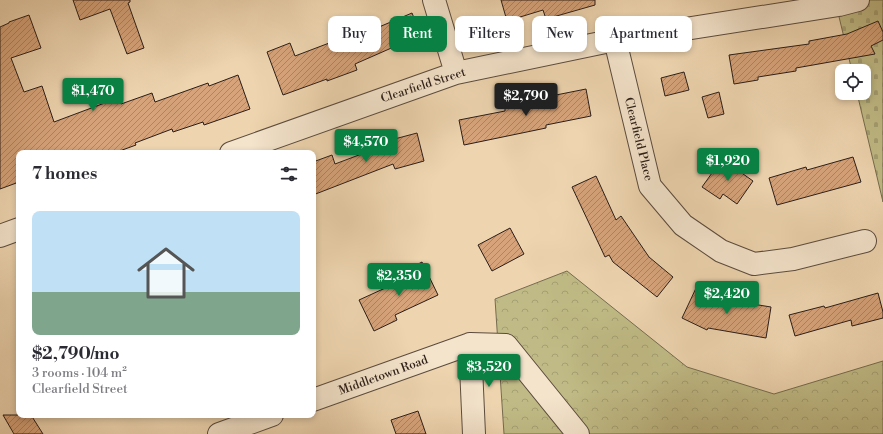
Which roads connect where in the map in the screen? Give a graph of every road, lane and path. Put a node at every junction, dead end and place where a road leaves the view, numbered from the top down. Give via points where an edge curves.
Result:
1 (434, 0) edge
2 (858, 0) edge
3 (692, 28) edge
4 (595, 44) edge
5 (618, 52) edge
6 (456, 72) junction
7 (239, 150) edge
8 (16, 230) edge
9 (0, 236) edge
10 (865, 241) dead end
11 (470, 344) junction
12 (316, 399) edge
13 (264, 418) edge
14 (219, 434) edge
15 (474, 434) edge
16 (578, 434) edge

1 - 6 street
2 - 3 street, Clearfield Street
4 - 6 street, Clearfield Street
5 - 10 street, Clearfield Place via 650,186 683,225 721,251 754,264 793,259
6 - 7 street, Clearfield Street
8 - 9 street
11 - 12 street, Middletown Road
11 - 15 street
11 - 16 street, Middletown Road via 506,345
13 - 14 street

